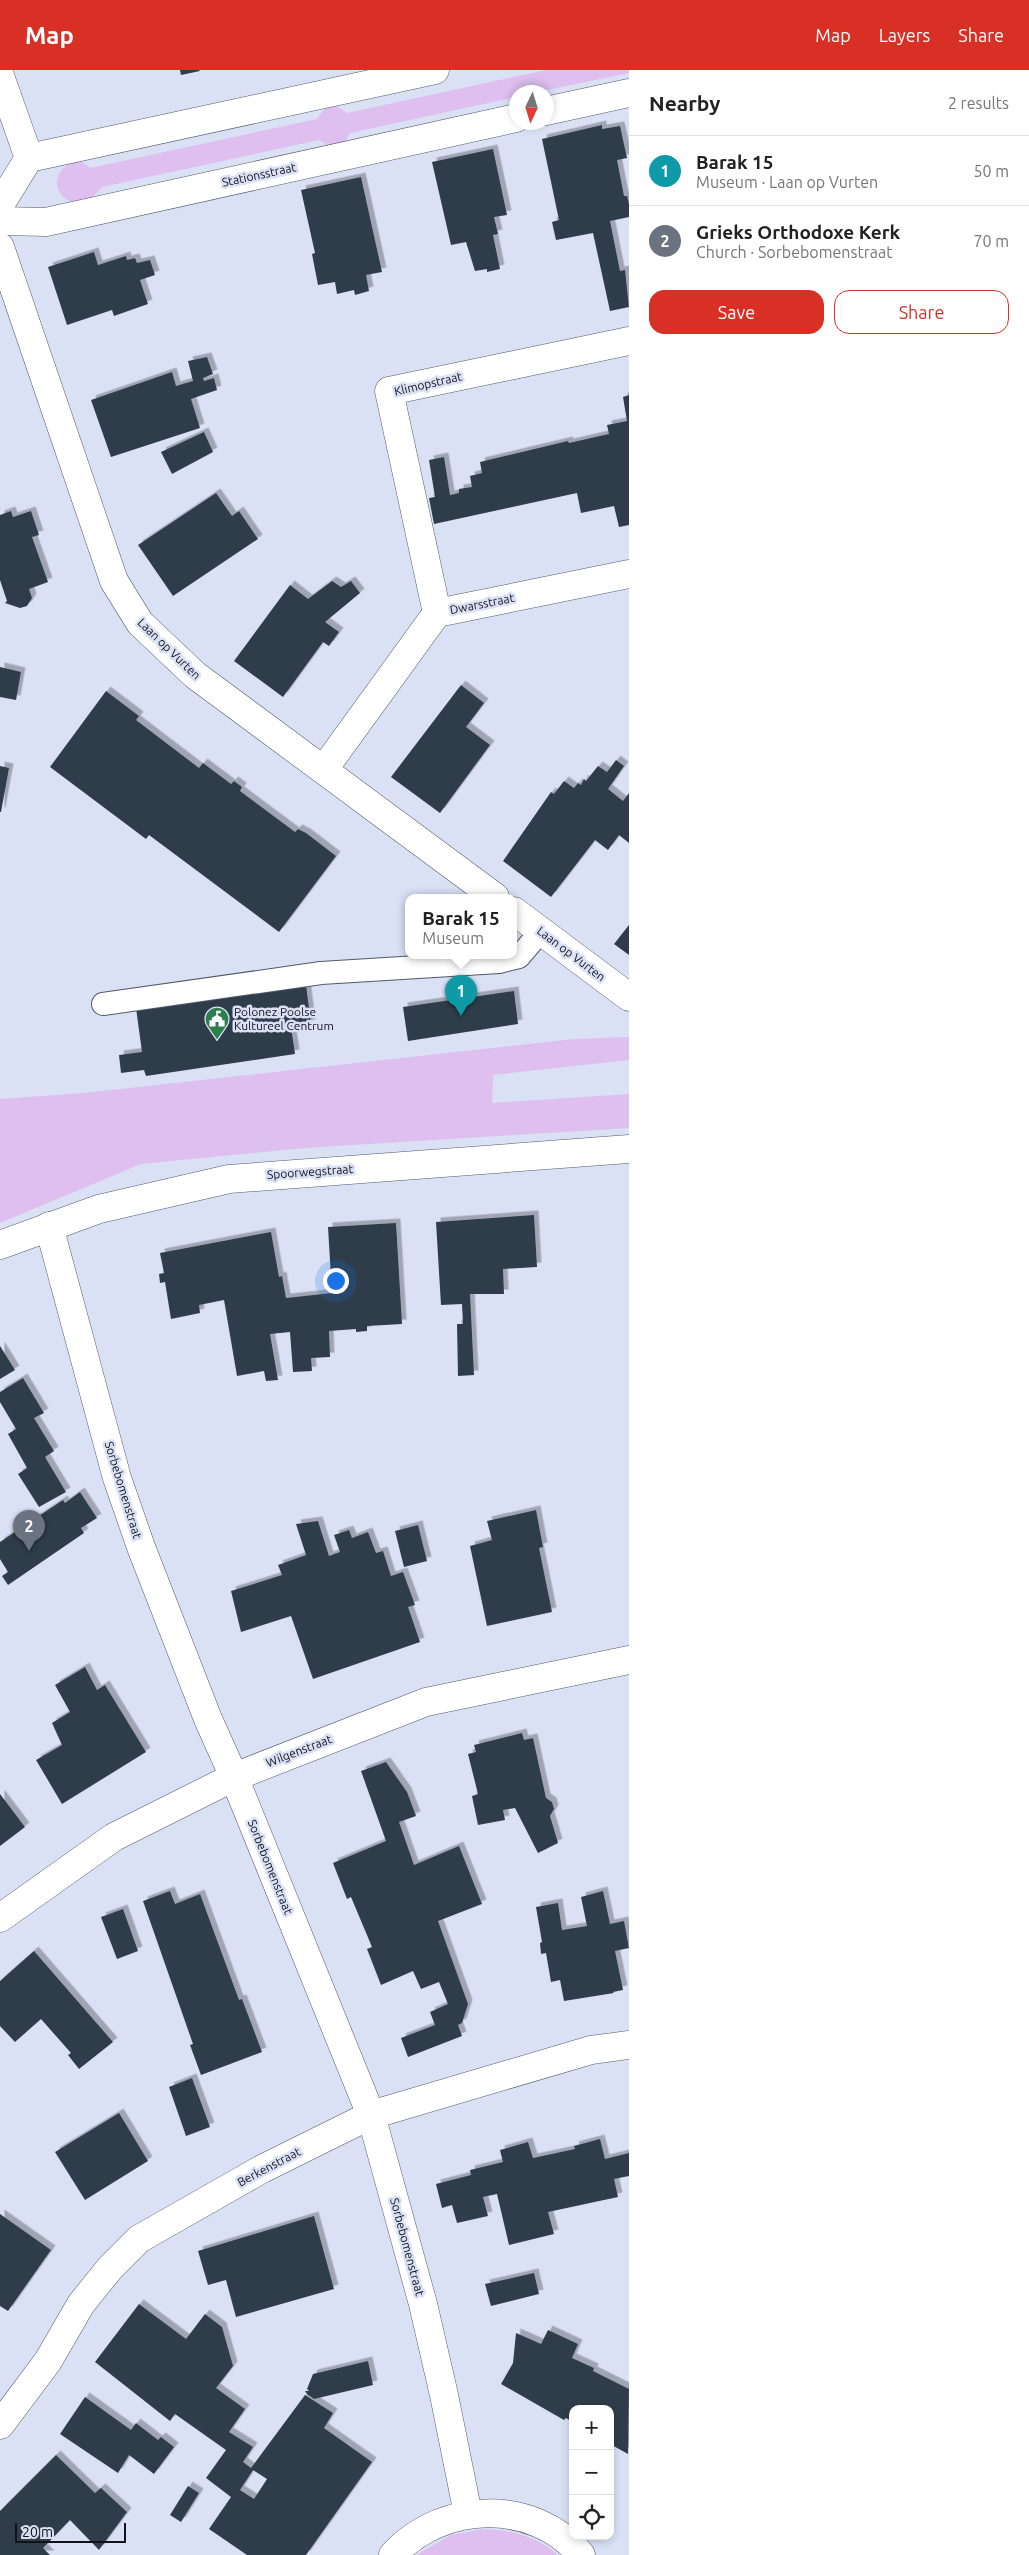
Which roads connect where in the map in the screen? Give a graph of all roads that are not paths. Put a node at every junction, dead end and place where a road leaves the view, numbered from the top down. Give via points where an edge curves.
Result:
1 (435, 70) edge
2 (0, 76) edge
3 (629, 93) edge
4 (554, 109) edge
5 (509, 120) edge
6 (29, 158) junction
7 (0, 205) edge
8 (0, 221) edge
9 (0, 247) edge
10 (5, 277) edge
11 (629, 341) edge
12 (629, 574) edge
13 (437, 613) junction
14 (324, 769) junction
15 (491, 894) edge
16 (517, 913) edge
17 (541, 931) junction
18 (517, 958) edge
19 (511, 959) edge
20 (629, 997) edge
21 (103, 1004) dead end
22 (629, 1149) edge
23 (49, 1226) junction
24 (0, 1245) edge
25 (629, 1660) edge
26 (234, 1777) junction
27 (0, 1918) edge
28 (629, 2045) edge
29 (371, 2115) junction
30 (0, 2425) edge
31 (468, 2514) junction
32 (394, 2555) edge
33 (582, 2555) edge

1 - 6 street
2 - 6 street
3 - 4 street
5 - 8 street, Stationsstraat via 46,222
6 - 7 street
9 - 10 street, Laan op Vurten
10 - 14 street, Laan op Vurten via 114,581 140,623 195,676
11 - 13 street, Klimopstraat via 389,391
12 - 13 street, Dwarsstraat
13 - 14 street, Dwarsstraat
14 - 15 street, Laan op Vurten
16 - 17 street, Laan op Vurten
17 - 18 lane
17 - 20 street, Laan op Vurten
19 - 21 lane via 321,973
22 - 23 street, Spoorwegstraat via 228,1178 99,1209
23 - 24 street, Spoorwegstraat
23 - 26 street, Sorbebomenstraat via 120,1487
25 - 26 street, Wilgenstraat via 426,1702
26 - 27 street, Wilgenstraat via 114,1837
26 - 29 street, Sorbebomenstraat
28 - 29 street, Berkenstraat via 591,2050
29 - 30 street, Berkenstraat via 262,2169 139,2239 81,2304 48,2361
29 - 31 street, Sorbebomenstraat via 423,2304
31 - 32 street via 441,2521 416,2534
31 - 33 street via 499,2513 529,2519 557,2533

